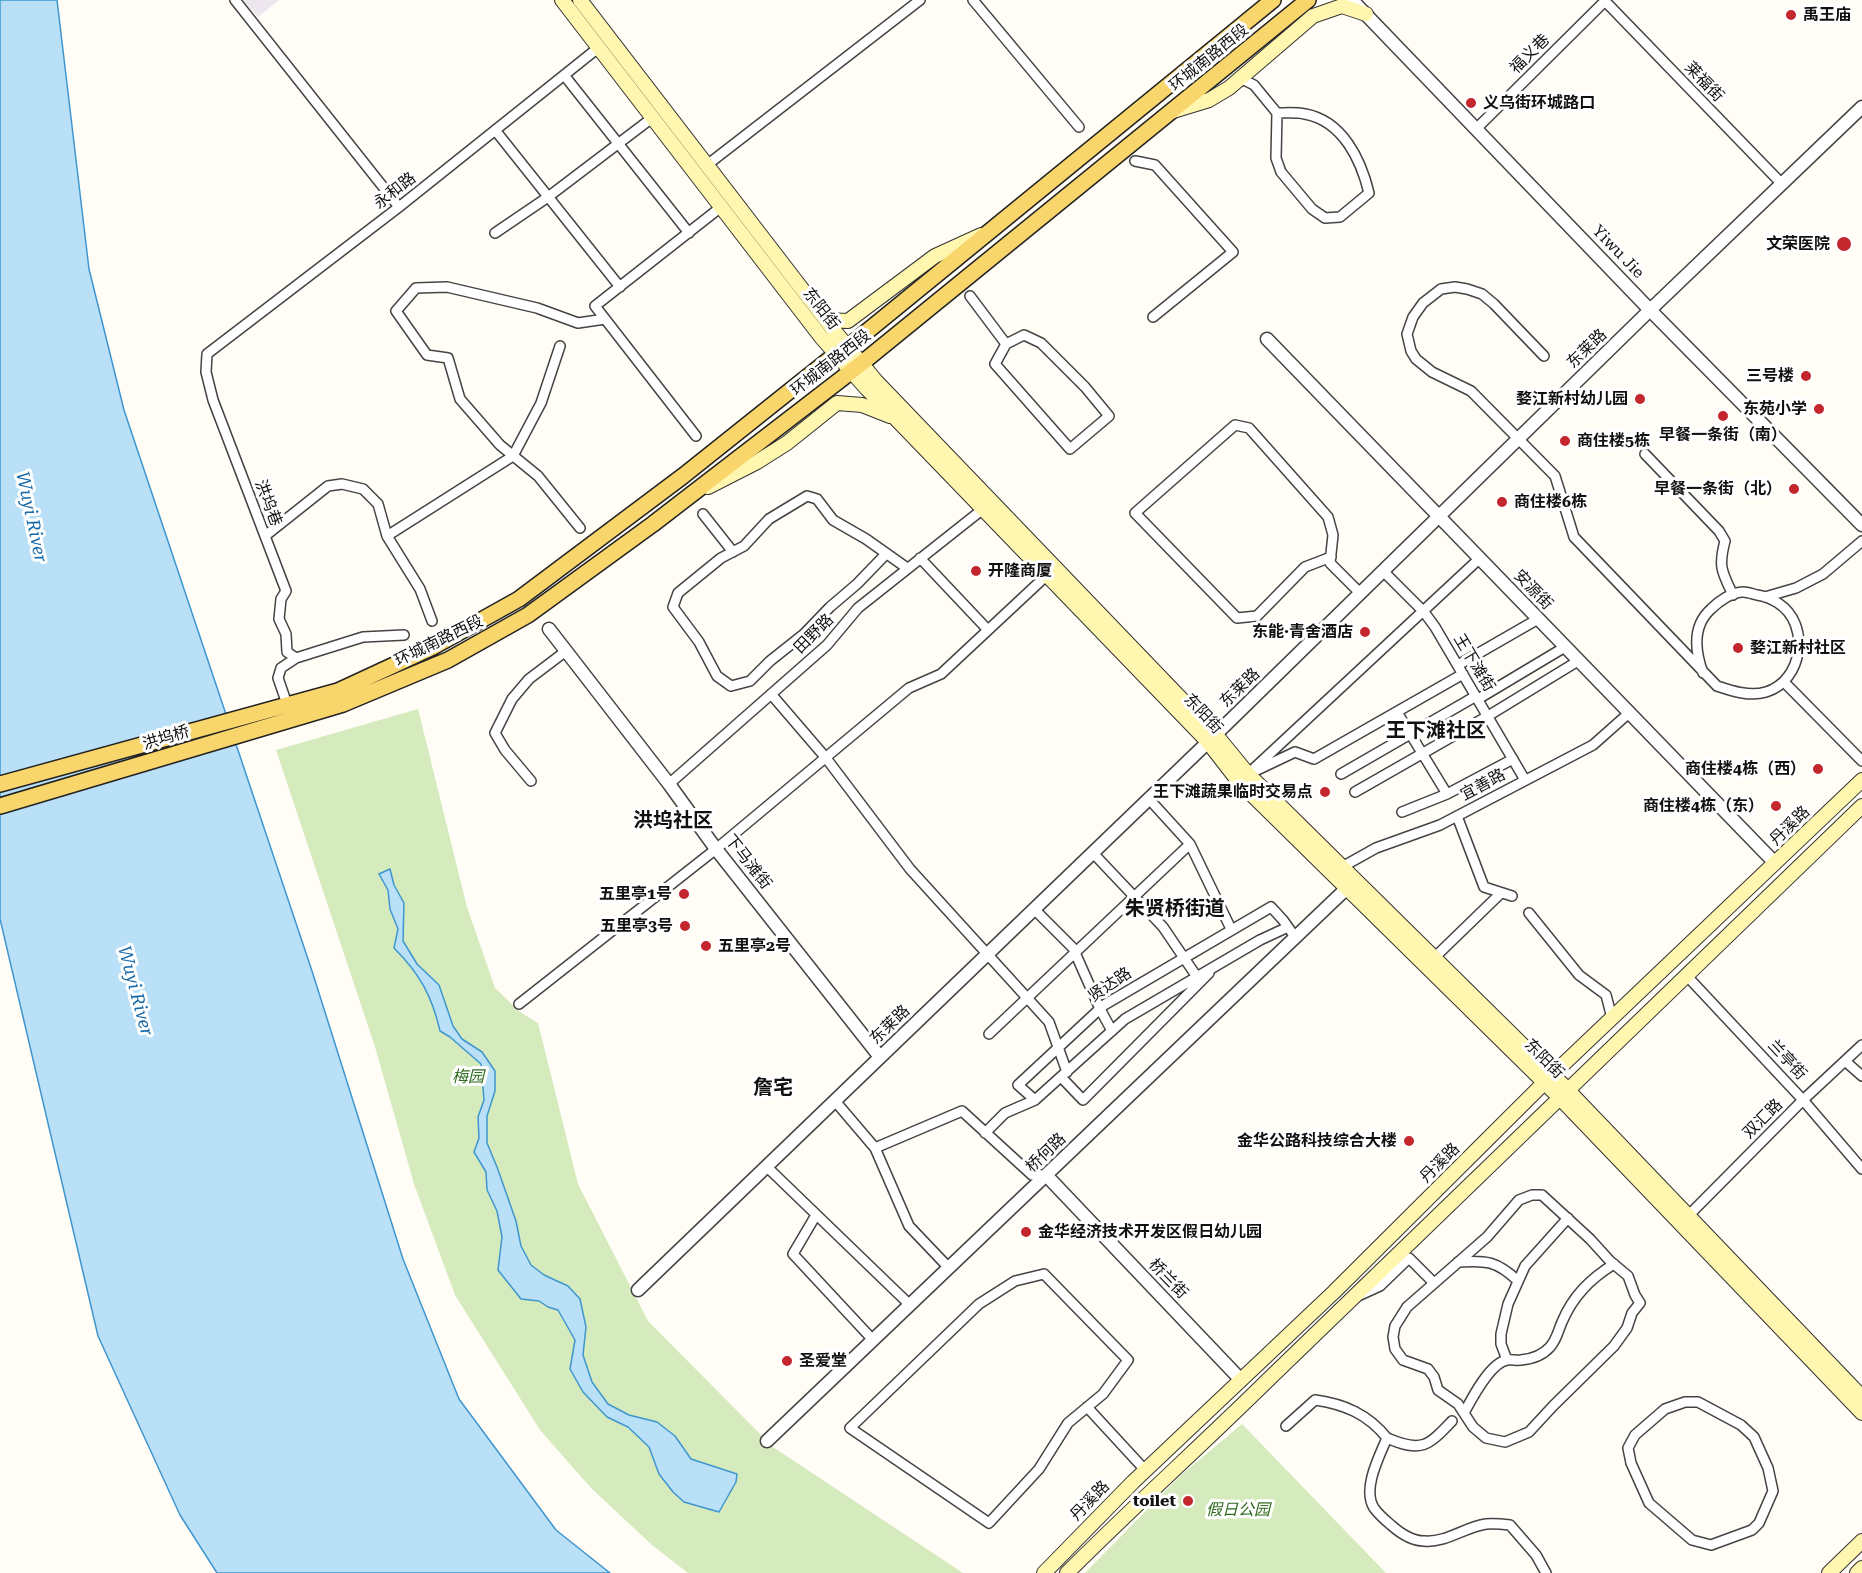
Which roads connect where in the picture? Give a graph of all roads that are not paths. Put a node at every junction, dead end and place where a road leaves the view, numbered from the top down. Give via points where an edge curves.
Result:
1 (235, 0) edge
2 (562, 0) edge
3 (580, 0) edge
4 (920, 0) edge
5 (973, 0) edge
6 (1273, 0) edge
7 (1308, 0) edge
8 (1352, 0) edge
9 (1605, 1) edge
10 (1366, 15) junction
11 (598, 48) junction
12 (564, 75) junction
13 (1233, 85) junction
14 (1862, 107) edge
15 (1171, 112) junction
16 (1277, 113) junction
17 (652, 118) junction
18 (1079, 127) dead end
19 (1476, 129) junction
20 (495, 130) junction
21 (618, 142) junction
22 (1135, 161) dead end
23 (707, 165) junction
24 (1782, 184) junction
25 (548, 197) junction
26 (399, 207) junction
27 (721, 207) junction
28 (991, 230) junction
29 (495, 233) dead end
30 (689, 233) junction
31 (620, 287) junction
32 (970, 296) dead end
33 (1650, 310) junction
34 (1153, 317) dead end
35 (604, 319) junction
36 (826, 320) junction
37 (1268, 339) dead end
38 (1006, 344) junction
39 (560, 346) dead end
40 (842, 351) junction
41 (207, 354) joint
42 (1544, 356) dead end
43 (857, 367) junction
44 (896, 419) junction
45 (696, 436) dead end
46 (1519, 439) junction
47 (1645, 454) dead end
48 (513, 456) junction
49 (690, 495) junction
50 (983, 508) junction
51 (703, 514) dead end
52 (1439, 517) junction
53 (1862, 525) edge
54 (580, 528) dead end
55 (265, 536) junction
56 (387, 536) junction
57 (1862, 541) edge
58 (733, 552) junction
59 (886, 554) junction
60 (1331, 557) junction
61 (920, 558) junction
62 (1479, 559) junction
63 (907, 568) junction
64 (1383, 571) junction
65 (1047, 575) junction
66 (1360, 593) junction
67 (1733, 595) junction
68 (1765, 597) junction
69 (1424, 612) junction
70 (1538, 619) junction
71 (432, 621) dead end
72 (549, 629) dead end
73 (988, 630) junction
74 (404, 635) dead end
75 (1565, 647) junction
76 (566, 651) junction
77 (296, 658) junction
78 (1578, 661) junction
79 (1461, 669) junction
80 (1704, 673) junction
81 (1784, 682) junction
82 (771, 694) junction
83 (341, 698) junction
84 (1477, 698) junction
85 (287, 705) junction
86 (1397, 712) junction
87 (1629, 713) junction
88 (1488, 716) junction
89 (1410, 735) junction
90 (1212, 739) junction
91 (1423, 753) junction
92 (826, 758) junction
93 (1513, 759) junction
94 (1862, 761) edge
95 (1248, 774) junction
96 (1341, 774) dead end
97 (1525, 780) junction
98 (1862, 780) edge
99 (531, 781) dead end
100 (0, 784) edge
101 (669, 784) junction
102 (1355, 792) dead end
103 (1448, 794) junction
104 (1149, 799) junction
105 (0, 806) edge
106 (1862, 806) edge
107 (1402, 813) dead end
108 (1457, 816) junction
109 (1190, 844) junction
110 (717, 849) junction
111 (1093, 853) junction
112 (1775, 862) junction
113 (1342, 867) junction
114 (1347, 888) junction
115 (1501, 892) junction
116 (1512, 896) dead end
117 (1135, 898) junction
118 (1034, 909) junction
119 (1529, 912) dead end
120 (1231, 929) junction
121 (1291, 932) junction
122 (988, 953) junction
123 (1076, 953) junction
124 (1184, 957) junction
125 (1434, 958) junction
126 (1218, 965) junction
127 (1686, 975) junction
128 (1197, 977) junction
129 (1029, 998) junction
130 (519, 1004) dead end
131 (1100, 1009) junction
132 (1612, 1018) junction
133 (1112, 1031) junction
134 (989, 1034) dead end
135 (1862, 1045) edge
136 (1058, 1047) junction
137 (880, 1057) junction
138 (1845, 1061) junction
139 (1064, 1074) junction
140 (1862, 1076) edge
141 (1549, 1079) junction
142 (1562, 1093) junction
143 (1803, 1100) junction
144 (835, 1101) junction
145 (1035, 1101) junction
146 (985, 1132) junction
147 (875, 1148) junction
148 (766, 1166) junction
149 (1862, 1169) edge
150 (1046, 1175) junction
151 (816, 1215) junction
152 (1688, 1216) junction
153 (1568, 1218) junction
154 (1457, 1262) junction
155 (1614, 1264) junction
156 (949, 1268) junction
157 (1518, 1281) junction
158 (1434, 1283) junction
159 (638, 1290) dead end
160 (1352, 1299) junction
161 (910, 1305) junction
162 (873, 1340) junction
163 (1507, 1360) junction
164 (1241, 1380) junction
165 (1862, 1397) edge
166 (1087, 1407) junction
167 (1464, 1413) junction
168 (1862, 1413) edge
169 (1452, 1421) dead end
170 (1286, 1426) dead end
171 (1388, 1438) junction
172 (767, 1442) dead end
173 (1145, 1470) junction
174 (1759, 1523) joint
175 (1862, 1541) edge
176 (1862, 1568) edge
177 (1044, 1573) edge
178 (1067, 1573) edge
179 (1546, 1573) edge
180 (1829, 1573) edge
181 (1857, 1573) edge

1 - 26 street
2 - 11 main road, 东阳街
3 - 23 main road, 东阳街
4 - 23 street
5 - 18 street
6 - 28 main road, 环城南路西段
7 - 15 main road, 环城南路西段
8 - 10 street, Yiwu Jie
9 - 19 street, 福义巷
9 - 24 street, 莱福街
10 - 13 main road via 1342,6 1313,16
10 - 19 street, Yiwu Jie
11 - 12 street, 永和路
11 - 17 main road, 东阳街
12 - 20 street, 永和路
12 - 21 street
13 - 15 main road via 1209,99
13 - 16 street via 1244,80 1254,85
14 - 24 street, 东莱路
15 - 43 main road, 环城南路西段
16 - 16 street via 1276,158 1281,172 1312,209 1325,218 1340,217 1369,193 1355,154 1335,129 1307,114
17 - 21 street
17 - 27 main road, 东阳街
19 - 33 street, Yiwu Jie
20 - 25 street
20 - 26 street, 永和路
21 - 25 street
21 - 30 street
22 - 34 street via 1155,165 1233,252
23 - 36 main road, 东阳街
24 - 33 street, 东莱路
25 - 29 street
25 - 31 street
26 - 41 street, 永和路
27 - 30 street
27 - 40 main road, 东阳街 via 821,337
28 - 36 main road via 934,256 848,321
28 - 40 main road, 环城南路西段
30 - 31 street
31 - 35 street via 595,306
32 - 38 street
33 - 46 street, 东莱路
33 - 53 street, Yiwu Jie
35 - 45 street
35 - 48 street via 578,323 537,308 447,287 416,288 396,311 427,355 448,358 460,399
36 - 40 main road, 东阳街
37 - 52 street, 安源街
38 - 38 street via 995,364 1070,449 1109,416 1041,343 1024,335
39 - 48 street via 542,403
40 - 43 main road, 东阳街
40 - 83 main road, 环城南路西段 via 519,598
41 - 55 street, 洪坞巷 via 206,372 213,400
42 - 46 street via 1482,294 1455,287 1441,289 1423,303 1407,334 1411,351 1423,366 1471,392
43 - 44 main road, 东阳街
43 - 49 main road, 环城南路西段
43 - 90 main road, 东阳街 via 876,381
44 - 49 main road via 862,405 837,403 757,462
44 - 50 main road, 东阳街
46 - 52 street, 东莱路
46 - 80 street via 1555,476 1574,537
47 - 67 street via 1719,531 1725,541 1721,572
48 - 54 street via 538,476
48 - 56 street
49 - 83 main road, 环城南路西段 via 528,615 448,660
50 - 61 street, 田野路
50 - 65 main road, 东阳街
51 - 58 street
52 - 62 street, 安源街
52 - 64 street, 东莱路
55 - 56 street via 328,486 342,484 363,489 378,504
55 - 77 street, 洪坞巷 via 286,591 279,619 286,634 287,652
56 - 71 street via 420,589
57 - 68 street via 1823,574 1796,588
58 - 59 street via 744,546 769,519 807,496 817,499 834,520
58 - 59 street via 678,593 673,607 699,642 717,676 731,686 750,681
59 - 63 street
60 - 60 street via 1333,535 1328,517 1249,428 1235,425 1135,513 1237,618 1257,616 1305,567
60 - 66 street via 1330,563
61 - 63 street, 田野路
61 - 73 street
62 - 69 street
62 - 70 street, 安源街
63 - 82 street, 田野路 via 858,608 827,645
64 - 66 street, 东莱路
64 - 69 street, 王下滩街
65 - 73 street
65 - 90 main road, 东阳街
66 - 90 street, 东莱路
67 - 68 street via 1743,592
67 - 80 street via 1702,617 1696,649
68 - 81 street via 1780,603 1792,617 1798,633 1799,652 1794,670
69 - 79 street, 王下滩街
69 - 95 street
70 - 75 street, 安源街
70 - 79 street
72 - 76 street, 下马滩街
73 - 92 street via 941,674 909,688
74 - 77 street via 363,637
75 - 78 street, 安源街
75 - 84 street
76 - 99 street via 512,699 495,733
76 - 101 street, 下马滩街
77 - 85 street via 281,668 278,678
78 - 87 street, 安源街
78 - 88 street
79 - 84 street, 王下滩街
79 - 86 street
80 - 81 street via 1716,686 1741,694 1764,693
81 - 94 street
82 - 92 street
82 - 101 street, 田野路
83 - 85 main road, 洪坞桥
83 - 105 main road, 洪坞桥
84 - 88 street, 王下滩街
84 - 89 street
85 - 100 main road, 洪坞桥
86 - 89 street
86 - 95 street via 1314,759 1296,752
87 - 97 street, 宜善路 via 1593,745
87 - 112 street, 安源街
88 - 91 street
88 - 93 street, 王下滩街
89 - 91 street
89 - 96 street
90 - 95 main road, 东阳街
90 - 104 street, 东莱路
90 - 114 main road, 东阳街 via 1239,782
91 - 102 street
91 - 103 street
92 - 110 street
92 - 122 street via 910,869
93 - 97 street, 王下滩街
93 - 103 street
95 - 113 main road, 东阳街
97 - 108 street, 宜善路
98 - 112 main road, 丹溪路
101 - 110 street, 下马滩街
103 - 107 street
104 - 109 street
104 - 111 street, 东莱路
106 - 127 main road
108 - 113 street, 宜善路 via 1376,848
108 - 115 street via 1484,887
109 - 117 street
109 - 120 street
110 - 130 street
110 - 137 street, 下马滩街
111 - 117 street
111 - 118 street, 东莱路
112 - 132 main road, 丹溪路
113 - 125 main road, 东阳街
114 - 121 street, 桥何路
114 - 141 main road, 东阳街
115 - 116 street
115 - 125 street
117 - 123 street
117 - 124 street via 1163,927
118 - 122 street, 东莱路
118 - 123 street
119 - 132 street via 1579,975 1606,995
120 - 121 street, 贤达路 via 1271,907
120 - 124 street, 贤达路
121 - 126 street
121 - 150 street, 桥何路
122 - 129 street
122 - 137 street, 东莱路
123 - 129 street
123 - 131 street
124 - 128 street
124 - 131 street, 贤达路
125 - 141 main road, 东阳街
126 - 128 street
126 - 139 street via 1083,1100
127 - 142 main road
127 - 143 street, 兰亭街
128 - 133 street via 1125,1018
129 - 134 street
129 - 136 street via 1049,1022
131 - 133 street
131 - 136 street, 贤达路
132 - 141 main road, 丹溪路
133 - 139 street
135 - 138 street, 双汇路
136 - 139 street
136 - 145 street, 贤达路 via 1018,1085
137 - 144 street, 东莱路
138 - 140 street
138 - 143 street, 双汇路
139 - 145 street
141 - 142 main road, 东阳街
141 - 164 main road, 丹溪路
142 - 152 main road, 东阳街
142 - 160 main road
142 - 168 main road, 东阳街
143 - 149 street, 兰亭街
143 - 152 street, 双汇路
144 - 147 street
144 - 148 street, 东莱路
145 - 146 street via 1005,1113
146 - 147 street via 962,1111
146 - 150 street via 1032,1175
147 - 156 street via 909,1226
148 - 151 street
148 - 159 street, 东莱路
150 - 156 street, 桥何路
150 - 164 street, 桥兰街
151 - 161 street
151 - 162 street via 793,1254
152 - 165 main road, 东阳街
153 - 154 street via 1542,1195 1519,1200 1487,1237
153 - 155 street
153 - 157 street via 1525,1266
154 - 157 street via 1499,1265
154 - 158 street
155 - 163 street via 1587,1283 1574,1298 1550,1348 1541,1355
155 - 167 street via 1628,1276 1640,1303 1614,1346 1529,1432 1505,1442 1486,1438
156 - 161 street, 桥何路
157 - 163 street via 1501,1334
158 - 160 street via 1409,1258 1380,1286
158 - 167 street via 1407,1307 1395,1326 1395,1349 1403,1360 1428,1369 1438,1390
160 - 178 main road
161 - 162 street, 桥何路
162 - 172 street, 桥何路
163 - 167 street via 1496,1366 1478,1388
164 - 173 main road, 丹溪路
166 - 166 street via 1103,1394 1128,1360 1044,1274 1015,1281 979,1304 850,1428 989,1523 1039,1469 1068,1423
166 - 173 street
169 - 171 street via 1426,1445 1406,1445
170 - 171 street via 1315,1400 1358,1412
171 - 179 street via 1374,1469 1370,1492 1373,1507 1398,1531 1423,1541 1487,1524 1510,1525
173 - 177 main road, 丹溪路
174 - 174 street via 1773,1491 1754,1437 1741,1425 1698,1402 1685,1402 1665,1409 1635,1435 1628,1448 1631,1463 1649,1503 1692,1540 1711,1545 1752,1530
175 - 180 main road
176 - 181 main road

